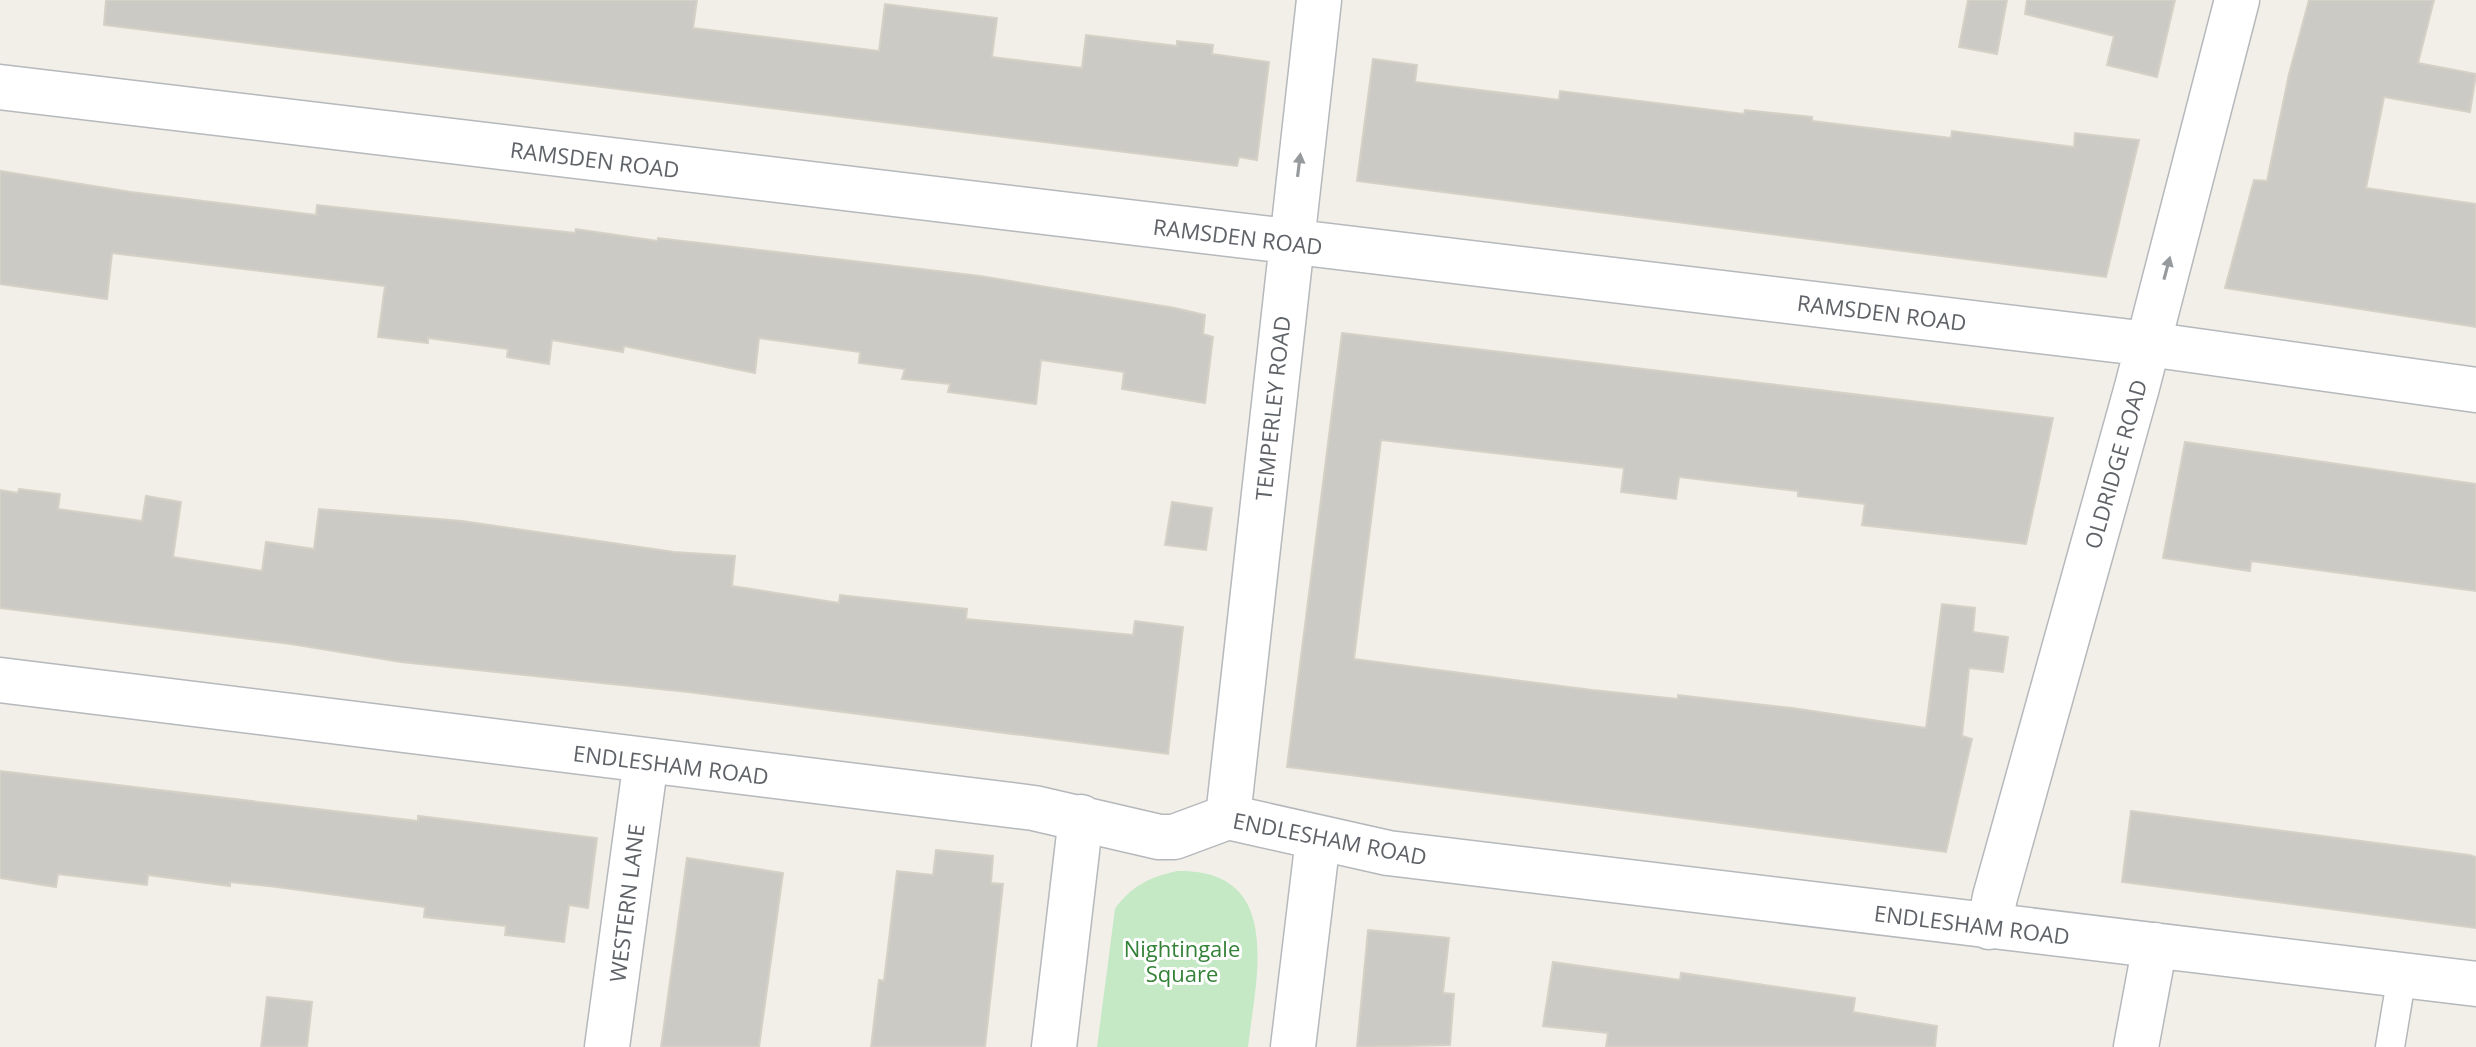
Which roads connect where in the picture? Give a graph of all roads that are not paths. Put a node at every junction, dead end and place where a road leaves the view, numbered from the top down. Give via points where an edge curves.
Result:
1 (1319, 0) edge
2 (2237, 0) edge
3 (0, 87) edge
4 (1290, 242) junction
5 (2148, 344) junction
6 (2476, 390) edge
7 (0, 680) edge
8 (646, 760) junction
9 (1081, 817) junction
10 (1228, 817) junction
11 (1318, 839) junction
12 (1989, 927) junction
13 (2155, 945) junction
14 (2402, 975) junction
15 (2476, 984) edge
16 (607, 1047) edge
17 (1054, 1047) edge
18 (1293, 1047) edge
19 (2136, 1047) edge
20 (2390, 1047) edge

4 -> 1 street, TEMPERLEY ROAD
5 -> 2 street, OLDRIDGE ROAD
3 - 4 street, RAMSDEN ROAD
4 - 5 street, RAMSDEN ROAD
4 - 10 street, TEMPERLEY ROAD
5 - 6 street, RAMSDEN ROAD
5 - 12 street, OLDRIDGE ROAD
7 - 8 street, ENDLESHAM ROAD
8 - 9 street, ENDLESHAM ROAD
8 - 16 street, WESTERN LANE
9 - 10 street, ENDLESHAM ROAD via 1164,838
9 - 17 street
10 - 11 street, ENDLESHAM ROAD
11 - 12 street, ENDLESHAM ROAD via 1388,853
11 - 18 street
12 - 13 street, ENDLESHAM ROAD
13 - 14 street, ENDLESHAM ROAD
13 - 19 street
14 - 15 street, ENDLESHAM ROAD
14 - 20 lane

